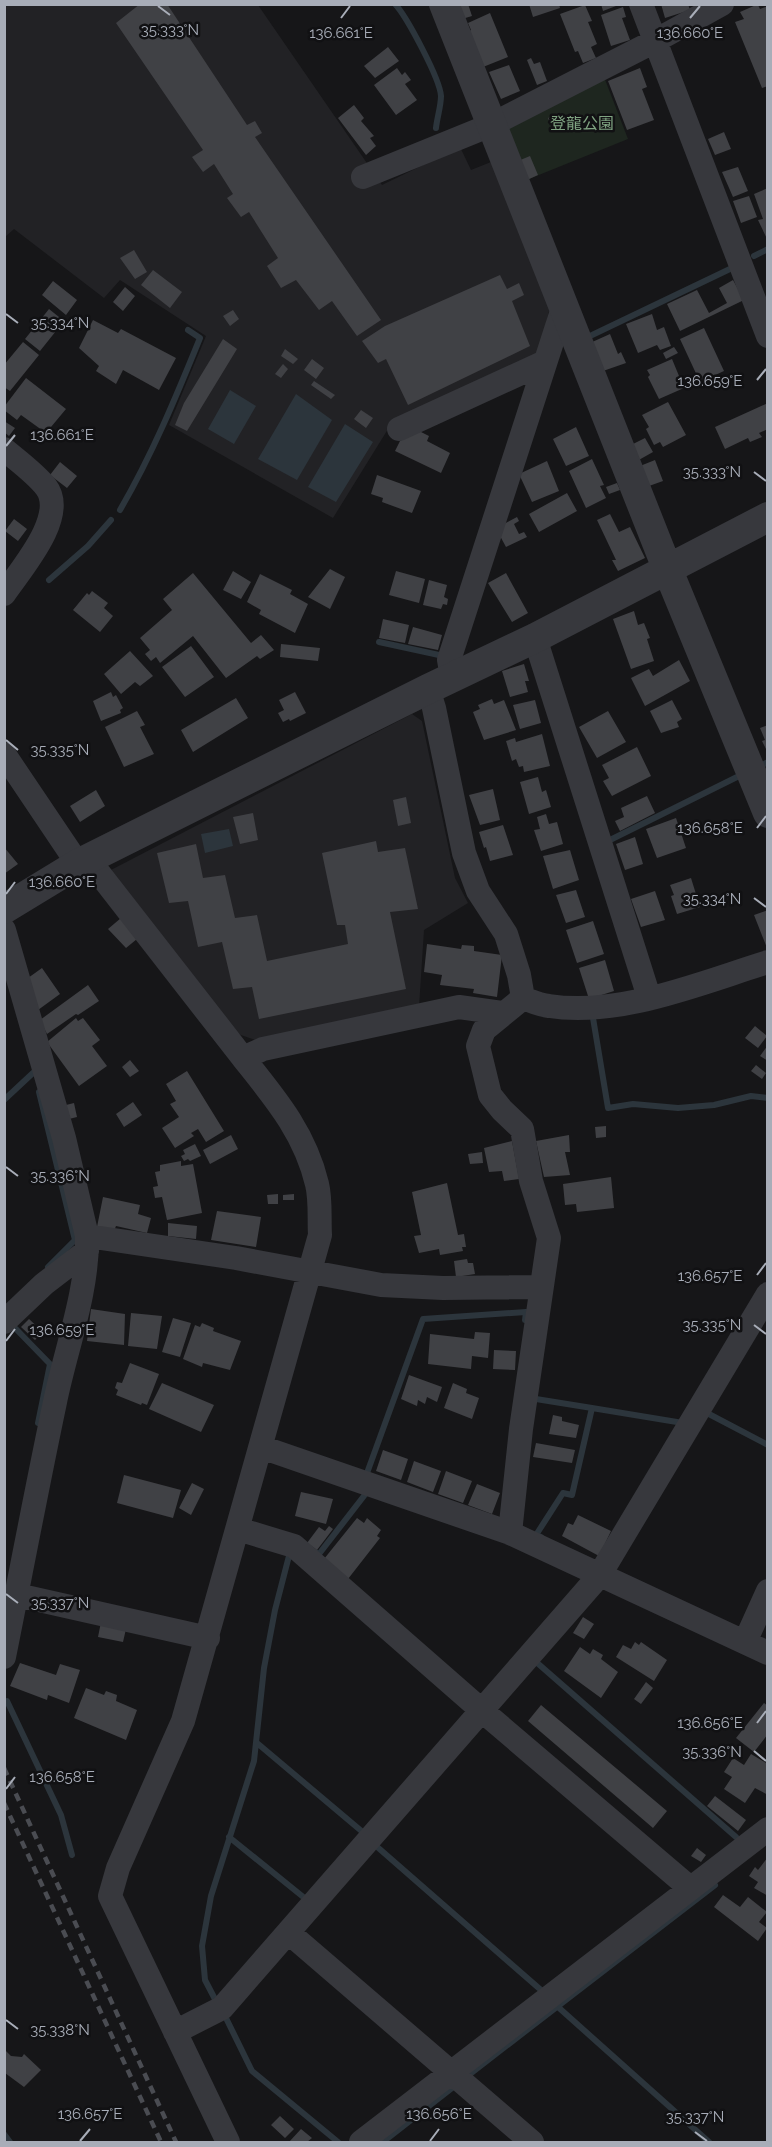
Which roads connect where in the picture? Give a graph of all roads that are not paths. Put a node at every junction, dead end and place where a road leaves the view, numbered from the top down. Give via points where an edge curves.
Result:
1 (444, 4) edge
2 (641, 4) edge
3 (722, 4) edge
4 (655, 41) junction
5 (491, 125) junction
6 (363, 177) dead end
7 (563, 308) junction
8 (768, 336) edge
9 (545, 362) junction
10 (399, 429) dead end
11 (4, 449) edge
12 (768, 517) edge
13 (667, 568) junction
14 (4, 594) edge
15 (535, 638) junction
16 (440, 683) junction
17 (4, 754) edge
18 (768, 813) edge
19 (83, 862) junction
20 (4, 909) edge
21 (4, 930) edge
22 (768, 962) edge
23 (650, 997) junction
24 (523, 998) junction
25 (502, 1013) junction
26 (243, 1058) junction
27 (87, 1244) junction
28 (310, 1272) junction
29 (540, 1287) junction
30 (768, 1294) edge
31 (4, 1322) edge
32 (261, 1447) junction
33 (238, 1529) junction
34 (510, 1533) junction
35 (599, 1576) junction
36 (768, 1591) edge
37 (17, 1595) junction
38 (208, 1638) junction
39 (745, 1642) junction
40 (768, 1653) edge
41 (4, 1657) edge
42 (483, 1710) junction
43 (768, 1828) edge
44 (690, 1888) junction
45 (289, 1933) junction
46 (175, 2032) junction
47 (451, 2072) junction
48 (228, 2142) edge
49 (361, 2142) edge
50 (532, 2142) edge

1 - 5 street
2 - 4 street
3 - 4 street
4 - 5 street
4 - 8 street
5 - 6 street
5 - 7 street
7 - 9 street
7 - 13 street
9 - 10 street
9 - 16 street
11 - 14 street via 46,487 52,506 43,536
12 - 13 street
13 - 15 street
13 - 18 street
15 - 16 street
15 - 23 street
16 - 19 street
16 - 24 street via 434,708 464,853 478,891 506,934
17 - 19 street
19 - 20 street
19 - 26 street
21 - 27 street via 64,1138
22 - 23 street
23 - 24 street via 579,1008 547,1006
24 - 25 street
25 - 26 street via 459,1007 263,1049
25 - 29 street via 484,1030 478,1046 490,1095 522,1129 531,1180 549,1238
26 - 28 street via 283,1107 303,1143 318,1186 320,1235
27 - 28 street via 236,1258
27 - 31 street
27 - 37 street via 81,1292 55,1400
28 - 29 street via 381,1285
28 - 32 street
29 - 34 street
30 - 35 street
32 - 33 street
32 - 34 street
33 - 38 street
33 - 42 street via 294,1546
34 - 35 street
35 - 39 street
35 - 42 street
36 - 39 street
37 - 38 street
37 - 41 street
38 - 46 street via 183,1721 118,1868 110,1896
39 - 40 street
42 - 44 street
42 - 45 street
43 - 44 street
44 - 47 street
45 - 46 street via 222,2007
45 - 47 street
46 - 48 street
47 - 49 street
47 - 50 street

